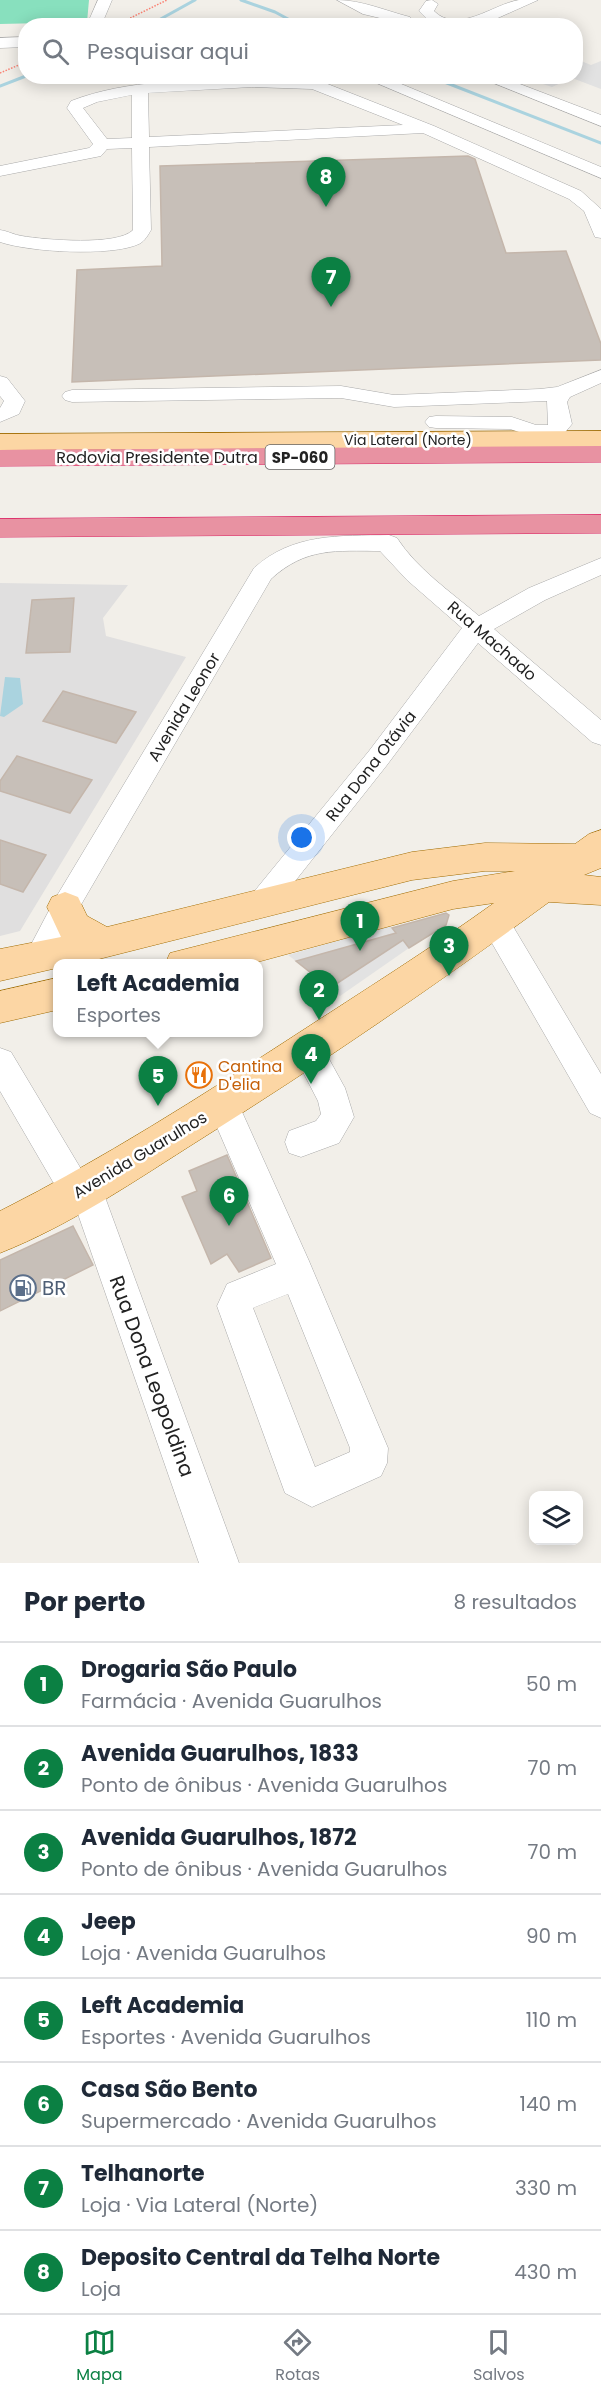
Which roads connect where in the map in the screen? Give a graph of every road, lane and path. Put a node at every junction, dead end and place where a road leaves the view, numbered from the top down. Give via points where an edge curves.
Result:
1 (105, 0) edge
2 (167, 0) edge
3 (344, 0) edge
4 (362, 0) edge
5 (531, 0) edge
6 (419, 10) edge
7 (98, 18) edge
8 (130, 18) edge
9 (433, 18) edge
10 (485, 18) edge
11 (18, 42) edge
12 (0, 43) edge
13 (18, 65) edge
14 (0, 73) edge
15 (220, 84) edge
16 (308, 84) edge
17 (386, 84) edge
18 (504, 84) edge
19 (523, 84) edge
20 (140, 89) junction
21 (601, 113) edge
22 (601, 121) edge
23 (428, 129) junction
24 (142, 141) junction
25 (102, 144) junction
26 (0, 171) edge
27 (601, 173) edge
28 (601, 233) edge
29 (2, 248) edge
30 (601, 376) edge
31 (0, 382) edge
32 (561, 393) junction
33 (72, 396) dead end
34 (0, 416) edge
35 (436, 422) dead end
36 (0, 442) edge
37 (600, 456) edge
38 (0, 458) edge
39 (0, 480) edge
40 (601, 504) edge
41 (0, 507) edge
42 (601, 524) edge
43 (0, 528) edge
44 (389, 543) junction
45 (601, 543) edge
46 (601, 566) edge
47 (476, 628) junction
48 (601, 735) edge
49 (594, 854) edge
50 (367, 876) junction
51 (546, 885) junction
52 (601, 891) edge
53 (263, 901) junction
54 (65, 907) junction
55 (397, 910) junction
56 (495, 922) junction
57 (102, 943) junction
58 (39, 958) junction
59 (199, 959) edge
60 (0, 965) edge
61 (0, 988) edge
62 (53, 995) edge
63 (0, 1007) edge
64 (307, 1049) junction
65 (0, 1062) edge
66 (601, 1103) edge
67 (223, 1104) junction
68 (301, 1142) dead end
69 (77, 1182) junction
70 (0, 1233) edge
71 (297, 1272) junction
72 (219, 1563) edge

1 - 7 street
2 - 8 path
3 - 6 street via 368,11
4 - 6 street
5 - 10 street
6 - 9 street
11 - 12 street
13 - 14 path
15 - 20 street
16 - 23 street via 335,90
17 - 27 street
18 - 22 street
19 - 21 street
20 - 24 street
20 - 25 street via 77,104 75,108
23 - 24 street
23 - 28 street via 575,195 592,209
24 - 25 street
24 - 29 street via 142,230 137,237 118,243 26,243
25 - 26 street via 95,152 81,156
30 - 32 street
31 - 34 street via 15,401 12,410
32 - 33 street via 394,400 341,392
32 - 35 street via 557,402 561,424 554,431 534,431 512,423
36 - 37 main road, Via Lateral (Norte)
37 - 38 highway, Rodovia Presidente Dutra / SP-060
37 - 39 highway, Rodovia Presidente Dutra / SP-060
40 - 41 highway
42 - 43 highway
44 - 45 highway
44 - 47 street, Rua Machado via 402,562
44 - 54 street, Avenida Leonor via 313,545 291,551 262,574
46 - 47 street via 546,589
47 - 48 street, Rua Machado
47 - 53 street, Rua Dona Otávia
49 - 50 main road via 475,857
49 - 51 main road, Avenida Guarulhos
50 - 53 main road
50 - 55 main road via 403,889 405,896
51 - 52 main road
51 - 55 main road via 483,890
51 - 56 main road, Avenida Guarulhos
53 - 57 main road
54 - 57 main road via 74,926
54 - 58 street, Avenida Leonor
55 - 59 main road
56 - 64 main road, Avenida Guarulhos
56 - 66 street
57 - 58 main road
58 - 60 main road
58 - 61 main road
62 - 63 main road
64 - 67 main road, Avenida Guarulhos
64 - 68 street via 334,1098 338,1117 327,1132
65 - 69 street, Rua Dona Leopoldina
67 - 69 main road, Avenida Guarulhos
67 - 71 street
69 - 70 main road, Avenida Guarulhos
69 - 72 street, Rua Dona Leopoldina
71 - 71 street via 369,1453 368,1463 312,1488 299,1479 235,1306 239,1296

